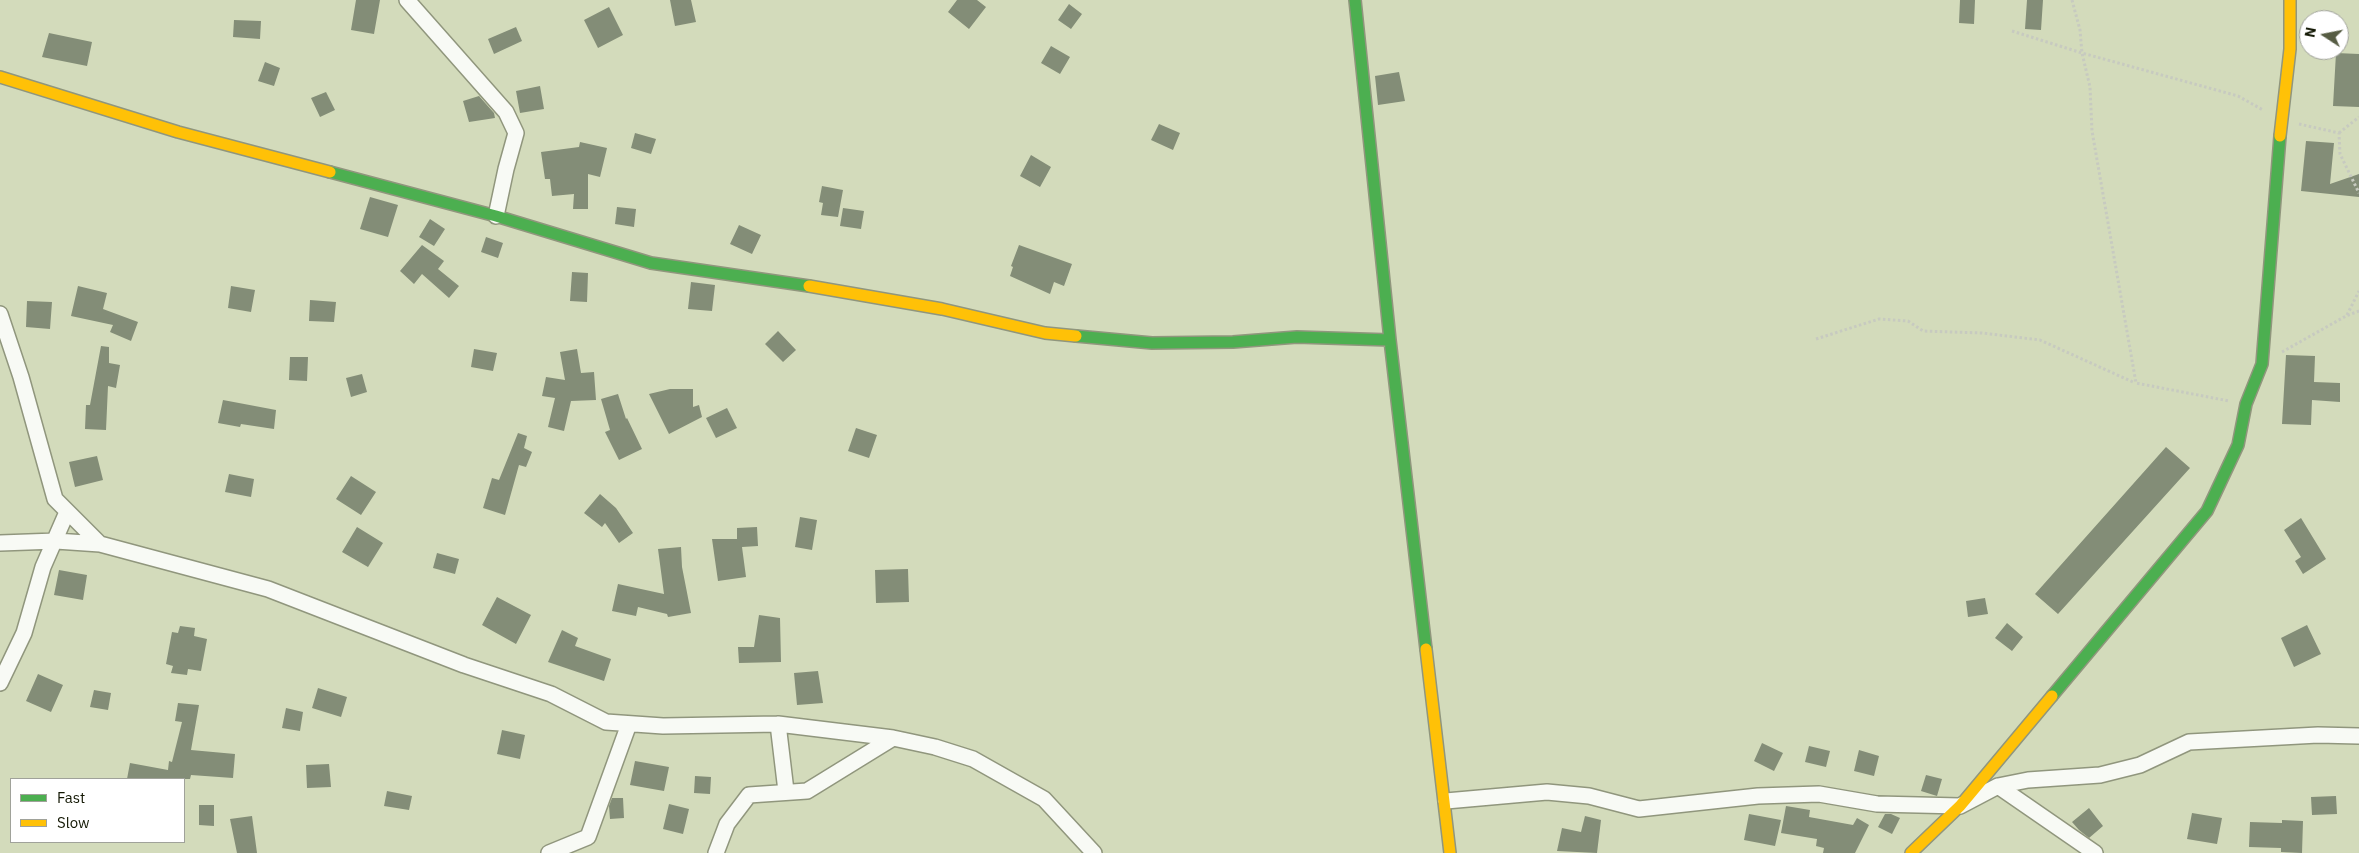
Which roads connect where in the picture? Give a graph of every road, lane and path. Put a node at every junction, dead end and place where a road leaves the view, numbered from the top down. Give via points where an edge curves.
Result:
1 (407, 0) edge
2 (1355, 0) edge
3 (2072, 0) edge
4 (2290, 0) edge
5 (2012, 31) dead end
6 (2082, 53) junction
7 (0, 76) edge
8 (2359, 117) edge
9 (2281, 120) junction
10 (2338, 133) junction
11 (2359, 193) edge
12 (496, 216) junction
13 (2359, 290) edge
14 (2359, 311) edge
15 (0, 314) edge
16 (2346, 316) junction
17 (1816, 339) dead end
18 (1390, 340) junction
19 (2262, 364) junction
20 (2136, 383) junction
21 (2246, 404) junction
22 (67, 512) junction
23 (56, 541) junction
24 (0, 543) edge
25 (100, 544) junction
26 (0, 683) edge
27 (629, 724) junction
28 (778, 724) junction
29 (2359, 736) edge
30 (893, 738) junction
31 (1998, 786) junction
32 (786, 792) junction
33 (1446, 800) junction
34 (1960, 806) junction
35 (549, 853) edge
36 (716, 853) edge
37 (1094, 853) edge
38 (1450, 853) edge
39 (1911, 853) edge
40 (2095, 853) edge

1 - 12 street via 506,112 516,133
2 - 18 street
3 - 6 path
4 - 9 street via 2290,49
5 - 6 path
6 - 9 path via 2238,96
6 - 20 path via 2090,87 2092,132
7 - 12 street via 178,132
8 - 10 path
9 - 10 path
9 - 19 street
10 - 11 path via 2340,154
12 - 18 street via 651,263 853,293 1045,333 1152,343 1297,337
13 - 16 path
14 - 16 path
15 - 22 street via 55,499
16 - 19 path
17 - 20 path via 1879,319 1908,321 1923,331 1982,333 2040,340
18 - 33 street
19 - 21 street
20 - 21 path
21 - 34 street via 2238,445 2206,511
22 - 23 street
22 - 25 street
23 - 24 street
23 - 25 street
23 - 26 street via 43,567 24,633
25 - 27 street via 268,589 464,665 552,694 606,722
27 - 28 street
27 - 35 street via 588,837
28 - 30 street
28 - 32 street
29 - 31 street via 2189,742 2140,765 2100,775 2028,780
30 - 32 street via 807,791
30 - 37 street via 936,747 973,760 1044,800
31 - 34 street
31 - 40 street
32 - 36 street via 749,796 727,824
33 - 34 street via 1547,792 1589,796 1640,809 1758,796 1819,794 1877,804
33 - 38 street
34 - 39 street

